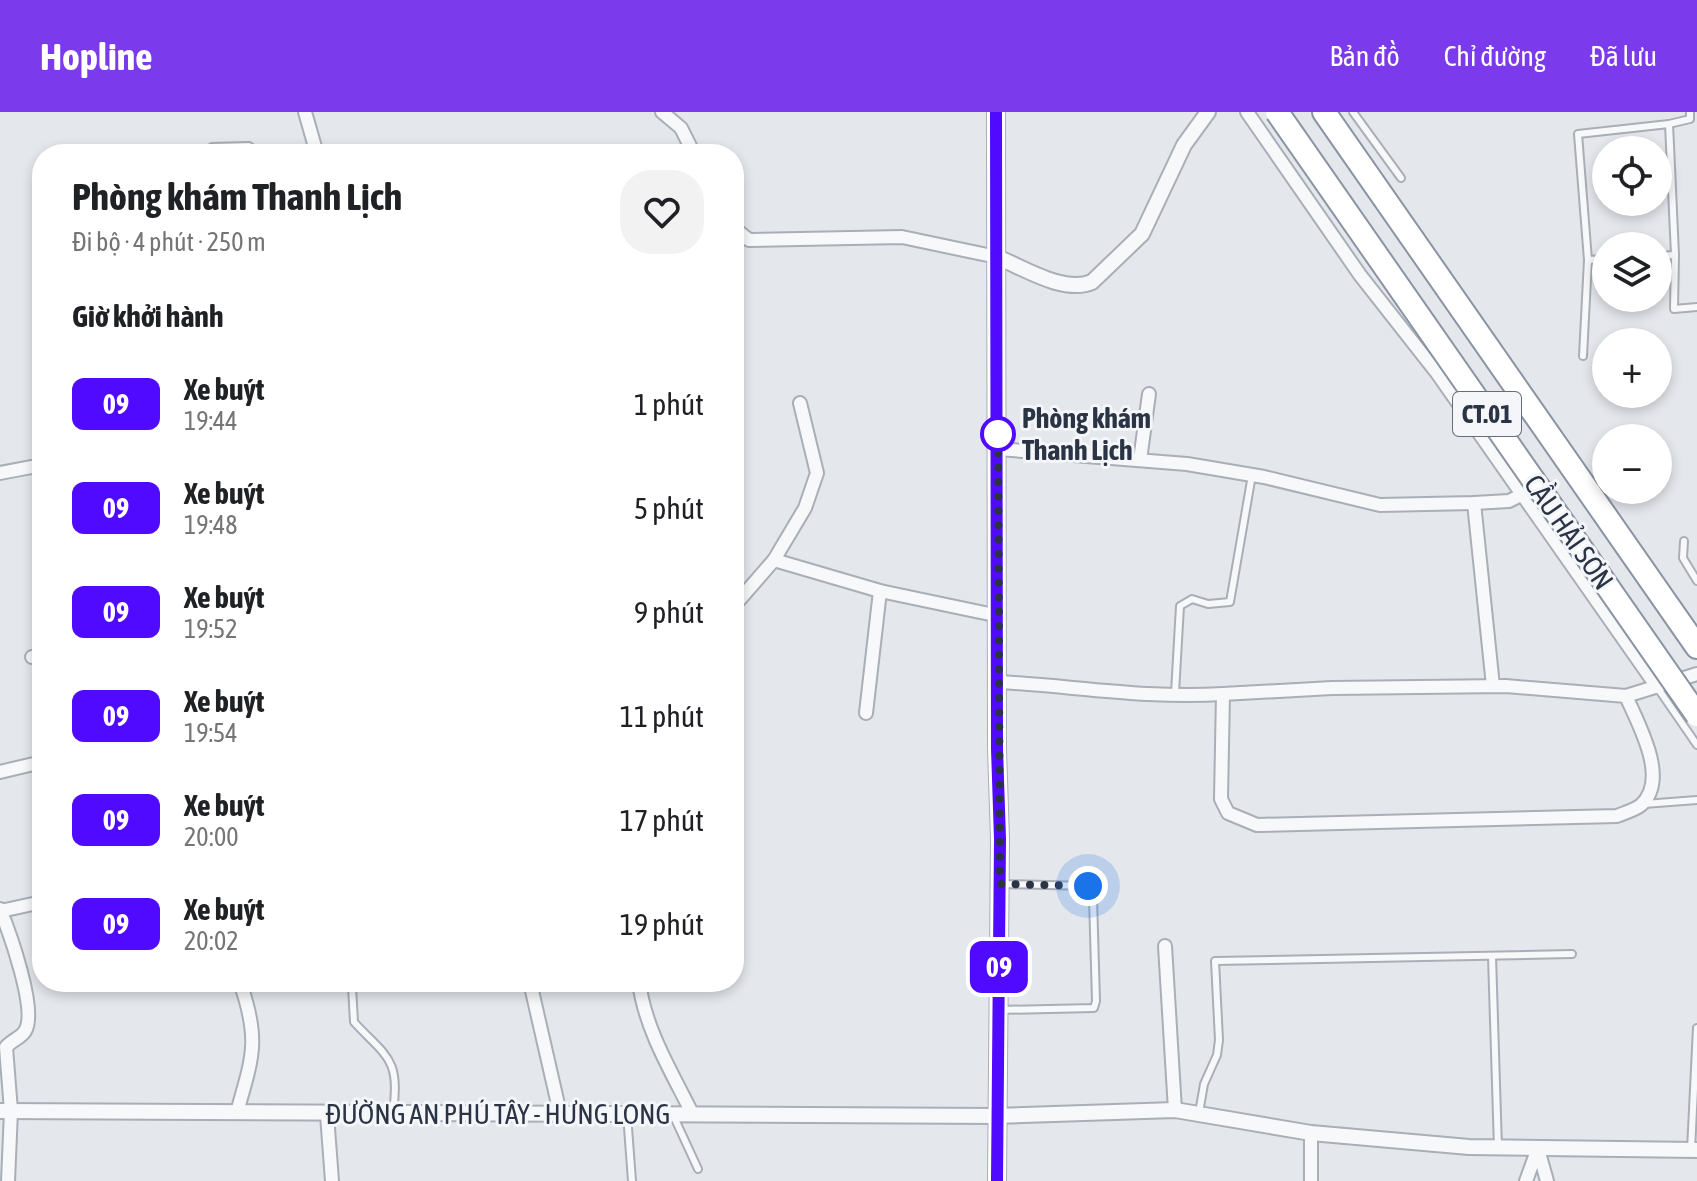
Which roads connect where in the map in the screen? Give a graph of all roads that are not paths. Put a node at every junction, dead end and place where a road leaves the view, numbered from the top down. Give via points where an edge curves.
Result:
1 (305, 112) edge
2 (662, 112) edge
3 (996, 112) edge
4 (1208, 112) edge
5 (1247, 112) edge
6 (1277, 112) edge
7 (1324, 112) edge
8 (1353, 112) edge
9 (1693, 116) edge
10 (1669, 124) junction
11 (314, 144) edge
12 (689, 144) edge
13 (1401, 178) dead end
14 (744, 236) edge
15 (1672, 255) edge
16 (1675, 255) junction
17 (997, 257) junction
18 (1588, 260) junction
19 (1592, 260) edge
20 (1697, 307) edge
21 (1583, 356) dead end
22 (1149, 394) dead end
23 (800, 403) dead end
24 (998, 449) junction
25 (1140, 460) junction
26 (32, 467) edge
27 (0, 473) edge
28 (1252, 475) junction
29 (1521, 495) junction
30 (1474, 503) junction
31 (1684, 541) dead end
32 (774, 560) junction
33 (1697, 581) edge
34 (880, 591) junction
35 (744, 594) edge
36 (999, 616) junction
37 (1697, 647) edge
38 (1697, 674) edge
39 (999, 682) junction
40 (1493, 686) junction
41 (1657, 687) junction
42 (1223, 694) junction
43 (1626, 696) junction
44 (1175, 697) junction
45 (866, 713) dead end
46 (1697, 715) edge
47 (1697, 745) edge
48 (32, 764) edge
49 (0, 772) edge
50 (1697, 800) edge
51 (1641, 805) junction
52 (1000, 884) junction
53 (32, 904) edge
54 (0, 910) edge
55 (1165, 946) dead end
56 (1572, 954) dead end
57 (1492, 956) junction
58 (244, 992) edge
59 (352, 992) edge
60 (532, 992) edge
61 (640, 992) edge
62 (999, 1010) junction
63 (1697, 1028) edge
64 (1175, 1110) junction
65 (6, 1111) edge
66 (237, 1112) junction
67 (560, 1113) junction
68 (673, 1113) junction
69 (692, 1113) junction
70 (1199, 1113) junction
71 (393, 1114) junction
72 (627, 1114) junction
73 (327, 1115) junction
74 (996, 1116) junction
75 (1311, 1133) junction
76 (1498, 1148) junction
77 (1538, 1148) junction
78 (1694, 1150) edge
79 (698, 1169) dead end
80 (8, 1181) edge
81 (332, 1181) edge
82 (632, 1181) edge
83 (997, 1181) edge
84 (1311, 1181) edge
85 (1526, 1181) edge
86 (1547, 1181) edge

1 - 11 street
2 - 12 street via 681,128
3 - 17 main road
4 - 17 street via 1184,145 1142,234 1092,282 1068,285
5 - 29 street
6 - 46 highway, CẦU HẢI SƠN / CT.01, bridge
7 - 37 highway, CẦU HẢI SƠN / CT.01
8 - 13 lane
9 - 10 lane
10 - 16 lane
10 - 18 lane via 1578,134
14 - 17 street via 902,237
15 - 16 lane
16 - 20 lane via 1674,309
17 - 24 main road
18 - 19 lane
18 - 21 lane
22 - 25 street
23 - 32 street via 817,473 805,508
24 - 25 street
24 - 36 main road
25 - 28 street
26 - 27 street
28 - 30 street via 1380,505
28 - 44 lane via 1230,602 1222,606 1192,599 1180,606
29 - 30 street
29 - 41 street
30 - 40 street
31 - 33 lane via 1683,558
32 - 34 street
32 - 35 street
34 - 36 street
34 - 45 street
36 - 39 main road
38 - 41 street
39 - 44 street
39 - 52 main road
40 - 42 street
40 - 43 street
41 - 43 street
41 - 47 lane
42 - 44 street
42 - 51 street via 1221,799 1228,813 1257,825 1617,816
43 - 51 street via 1653,760 1649,791
48 - 49 street
50 - 51 lane
52 - 62 main road
52 - 62 lane via 1088,886 1093,898 1096,1001 1094,1008
53 - 54 street
54 - 65 street via 19,963 28,1024 24,1034 6,1047
55 - 64 street
56 - 57 lane
57 - 70 lane via 1215,961 1219,1040
57 - 76 lane
58 - 66 street via 255,1044
59 - 71 lane via 354,1022 384,1049 392,1066
60 - 67 street
61 - 69 street via 654,1037
62 - 74 main road
63 - 78 lane
64 - 70 street, ĐƯỜNG AN PHÚ TÂY - HƯNG LONG
64 - 74 street, ĐƯỜNG AN PHÚ TÂY - HƯNG LONG
65 - 66 street, ĐƯỜNG AN PHÚ TÂY - HƯNG LONG
65 - 80 street
66 - 73 street, ĐƯỜNG AN PHÚ TÂY - HƯNG LONG
67 - 71 street, ĐƯỜNG AN PHÚ TÂY - HƯNG LONG
67 - 72 street, ĐƯỜNG AN PHÚ TÂY - HƯNG LONG
68 - 69 street, ĐƯỜNG AN PHÚ TÂY - HƯNG LONG
68 - 72 street, ĐƯỜNG AN PHÚ TÂY - HƯNG LONG
68 - 79 lane
69 - 74 street, ĐƯỜNG AN PHÚ TÂY - HƯNG LONG
70 - 75 street, ĐƯỜNG AN PHÚ TÂY - HƯNG LONG
71 - 73 street, ĐƯỜNG AN PHÚ TÂY - HƯNG LONG
72 - 82 lane
73 - 81 street
74 - 83 main road
75 - 76 street, ĐƯỜNG AN PHÚ TÂY - HƯNG LONG
75 - 84 street
76 - 77 street, ĐƯỜNG AN PHÚ TÂY - HƯNG LONG
77 - 78 street, ĐƯỜNG AN PHÚ TÂY - HƯNG LONG
77 - 85 street
77 - 86 street

